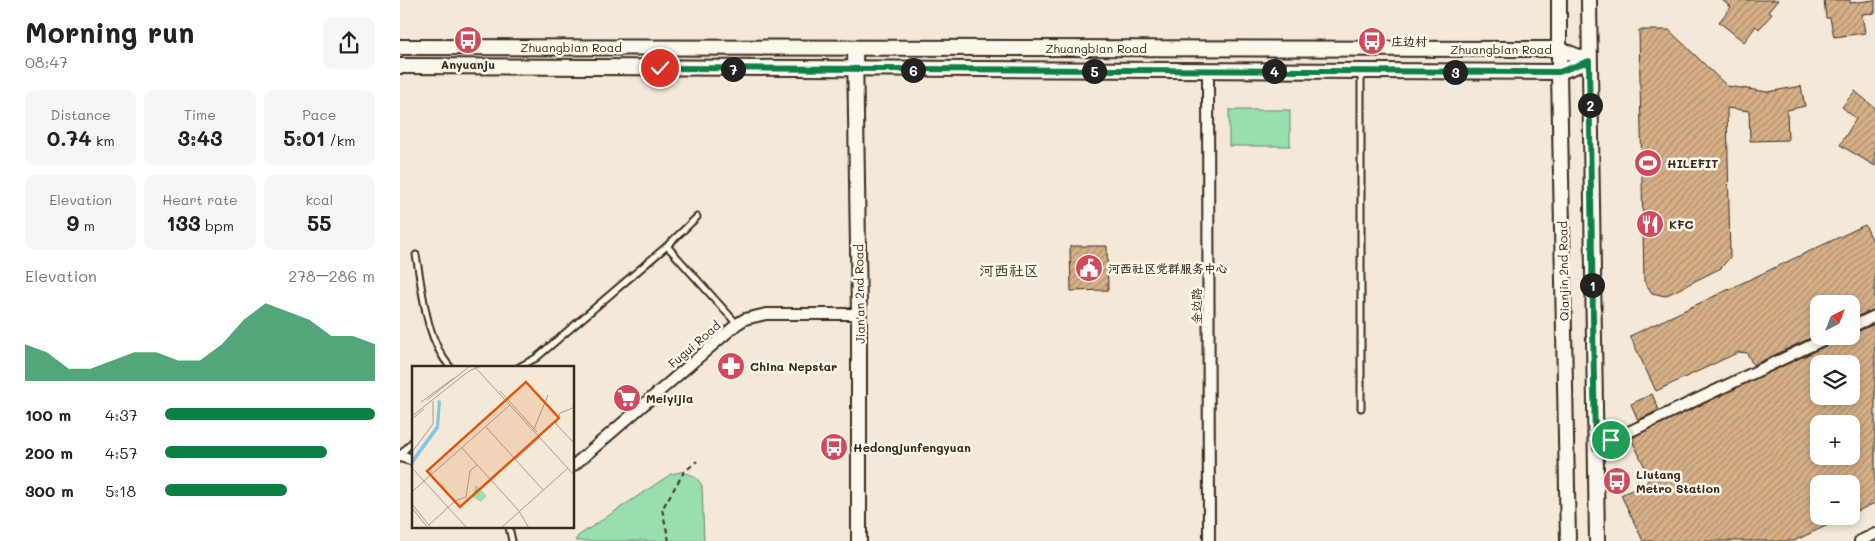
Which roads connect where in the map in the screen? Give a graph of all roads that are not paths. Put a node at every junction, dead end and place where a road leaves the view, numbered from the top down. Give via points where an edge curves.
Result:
1 (1559, 0) edge
2 (1589, 0) edge
3 (400, 47) edge
4 (855, 48) junction
5 (1559, 49) junction
6 (1589, 61) junction
7 (400, 66) edge
8 (855, 70) junction
9 (1208, 71) junction
10 (1361, 72) junction
11 (1559, 72) junction
12 (697, 217) dead end
13 (667, 246) junction
14 (416, 255) dead end
15 (859, 314) junction
16 (1875, 316) edge
17 (1860, 323) edge
18 (737, 324) junction
19 (1812, 345) edge
20 (449, 366) edge
21 (521, 366) edge
22 (1361, 408) dead end
23 (412, 442) edge
24 (1595, 448) junction
25 (400, 456) edge
26 (575, 464) edge
27 (509, 528) edge
28 (1875, 534) edge
29 (512, 541) edge
30 (859, 541) edge
31 (1209, 541) edge
32 (1568, 541) edge
33 (1597, 541) edge
34 (1860, 541) edge

1 - 5 main road, Qianjin 2nd Road
2 - 6 main road
3 - 4 main road, Zhuangbian Road
4 - 5 main road, Zhuangbian Road
4 - 8 main road, Jian'an 2nd Road
5 - 6 main road, Zhuangbian Road
5 - 11 main road, Qianjin 2nd Road
6 - 11 main road, Zhuangbian Road
6 - 24 main road
7 - 8 main road, Zhuangbian Road
8 - 9 main road, Zhuangbian Road
8 - 15 main road, Jian'an 2nd Road
9 - 10 main road, Zhuangbian Road
9 - 31 street, 金边路
10 - 11 main road, Zhuangbian Road
10 - 22 lane
11 - 32 main road, Qianjin 2nd Road
12 - 13 lane
13 - 18 lane
13 - 21 lane via 536,358
14 - 20 lane via 430,328 441,356
15 - 18 street, Fugui Road via 766,314
15 - 30 main road, Jian'an 2nd Road
16 - 17 street
18 - 26 street, Fugui Road
19 - 24 street
23 - 25 lane
24 - 33 main road
27 - 29 lane
28 - 34 street

